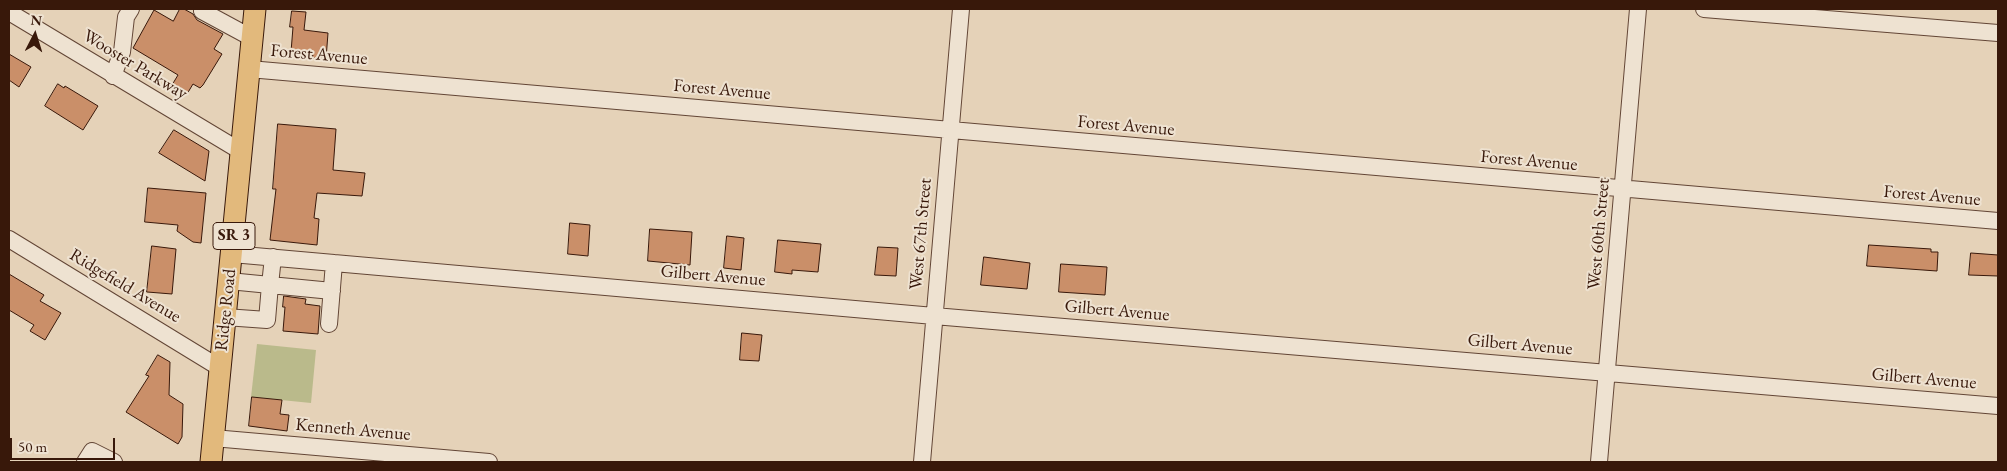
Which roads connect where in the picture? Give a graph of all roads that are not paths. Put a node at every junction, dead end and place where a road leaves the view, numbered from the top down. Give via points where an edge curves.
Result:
1 (131, 9) edge
2 (255, 9) edge
3 (961, 9) edge
4 (1638, 9) edge
5 (1704, 9) edge
6 (202, 11) dead end
7 (9, 12) edge
8 (1998, 33) edge
9 (252, 38) junction
10 (250, 69) junction
11 (113, 76) junction
12 (951, 130) junction
13 (242, 152) junction
14 (1622, 189) junction
15 (1998, 221) edge
16 (9, 239) edge
17 (232, 254) junction
18 (272, 257) junction
19 (334, 263) junction
20 (229, 281) junction
21 (270, 285) junction
22 (332, 291) junction
23 (934, 316) junction
24 (225, 317) junction
25 (329, 324) dead end
26 (220, 368) junction
27 (1607, 372) junction
28 (1998, 406) edge
29 (213, 438) junction
30 (331, 455) edge
31 (85, 462) edge
32 (114, 462) edge
33 (211, 462) edge
34 (490, 462) edge
35 (922, 462) edge
36 (1599, 462) edge

1 - 11 street via 126,17 122,52
2 - 9 main road, Ridge Road / SR 3
3 - 12 street, West 67th Street
4 - 14 street, West 60th Street
5 - 8 street
6 - 9 street
7 - 11 street, Wooster Parkway
9 - 10 main road, Ridge Road / SR 3
10 - 12 street, Forest Avenue
10 - 13 main road, Ridge Road / SR 3
11 - 13 street, Wooster Parkway
12 - 14 street, Forest Avenue
12 - 23 street, West 67th Street
13 - 17 main road, Ridge Road / SR 3
14 - 15 street, Forest Avenue
14 - 27 street, West 60th Street
16 - 26 street, Ridgefield Avenue
17 - 18 street, Gilbert Avenue
17 - 20 main road, Ridge Road / SR 3
18 - 19 street, Gilbert Avenue
18 - 21 street
19 - 22 street
19 - 23 street, Gilbert Avenue
20 - 21 street
20 - 24 main road, Ridge Road / SR 3
21 - 22 street
21 - 24 street via 267,320
22 - 25 street
23 - 27 street, Gilbert Avenue
23 - 35 street, West 67th Street
24 - 26 main road, Ridge Road / SR 3
26 - 29 main road, Ridge Road / SR 3
27 - 28 street, Gilbert Avenue
27 - 36 street, West 60th Street
29 - 30 street, Kenneth Avenue
29 - 33 main road, Ridge Road / SR 3
30 - 34 street, Kenneth Avenue
31 - 32 street via 92,450

